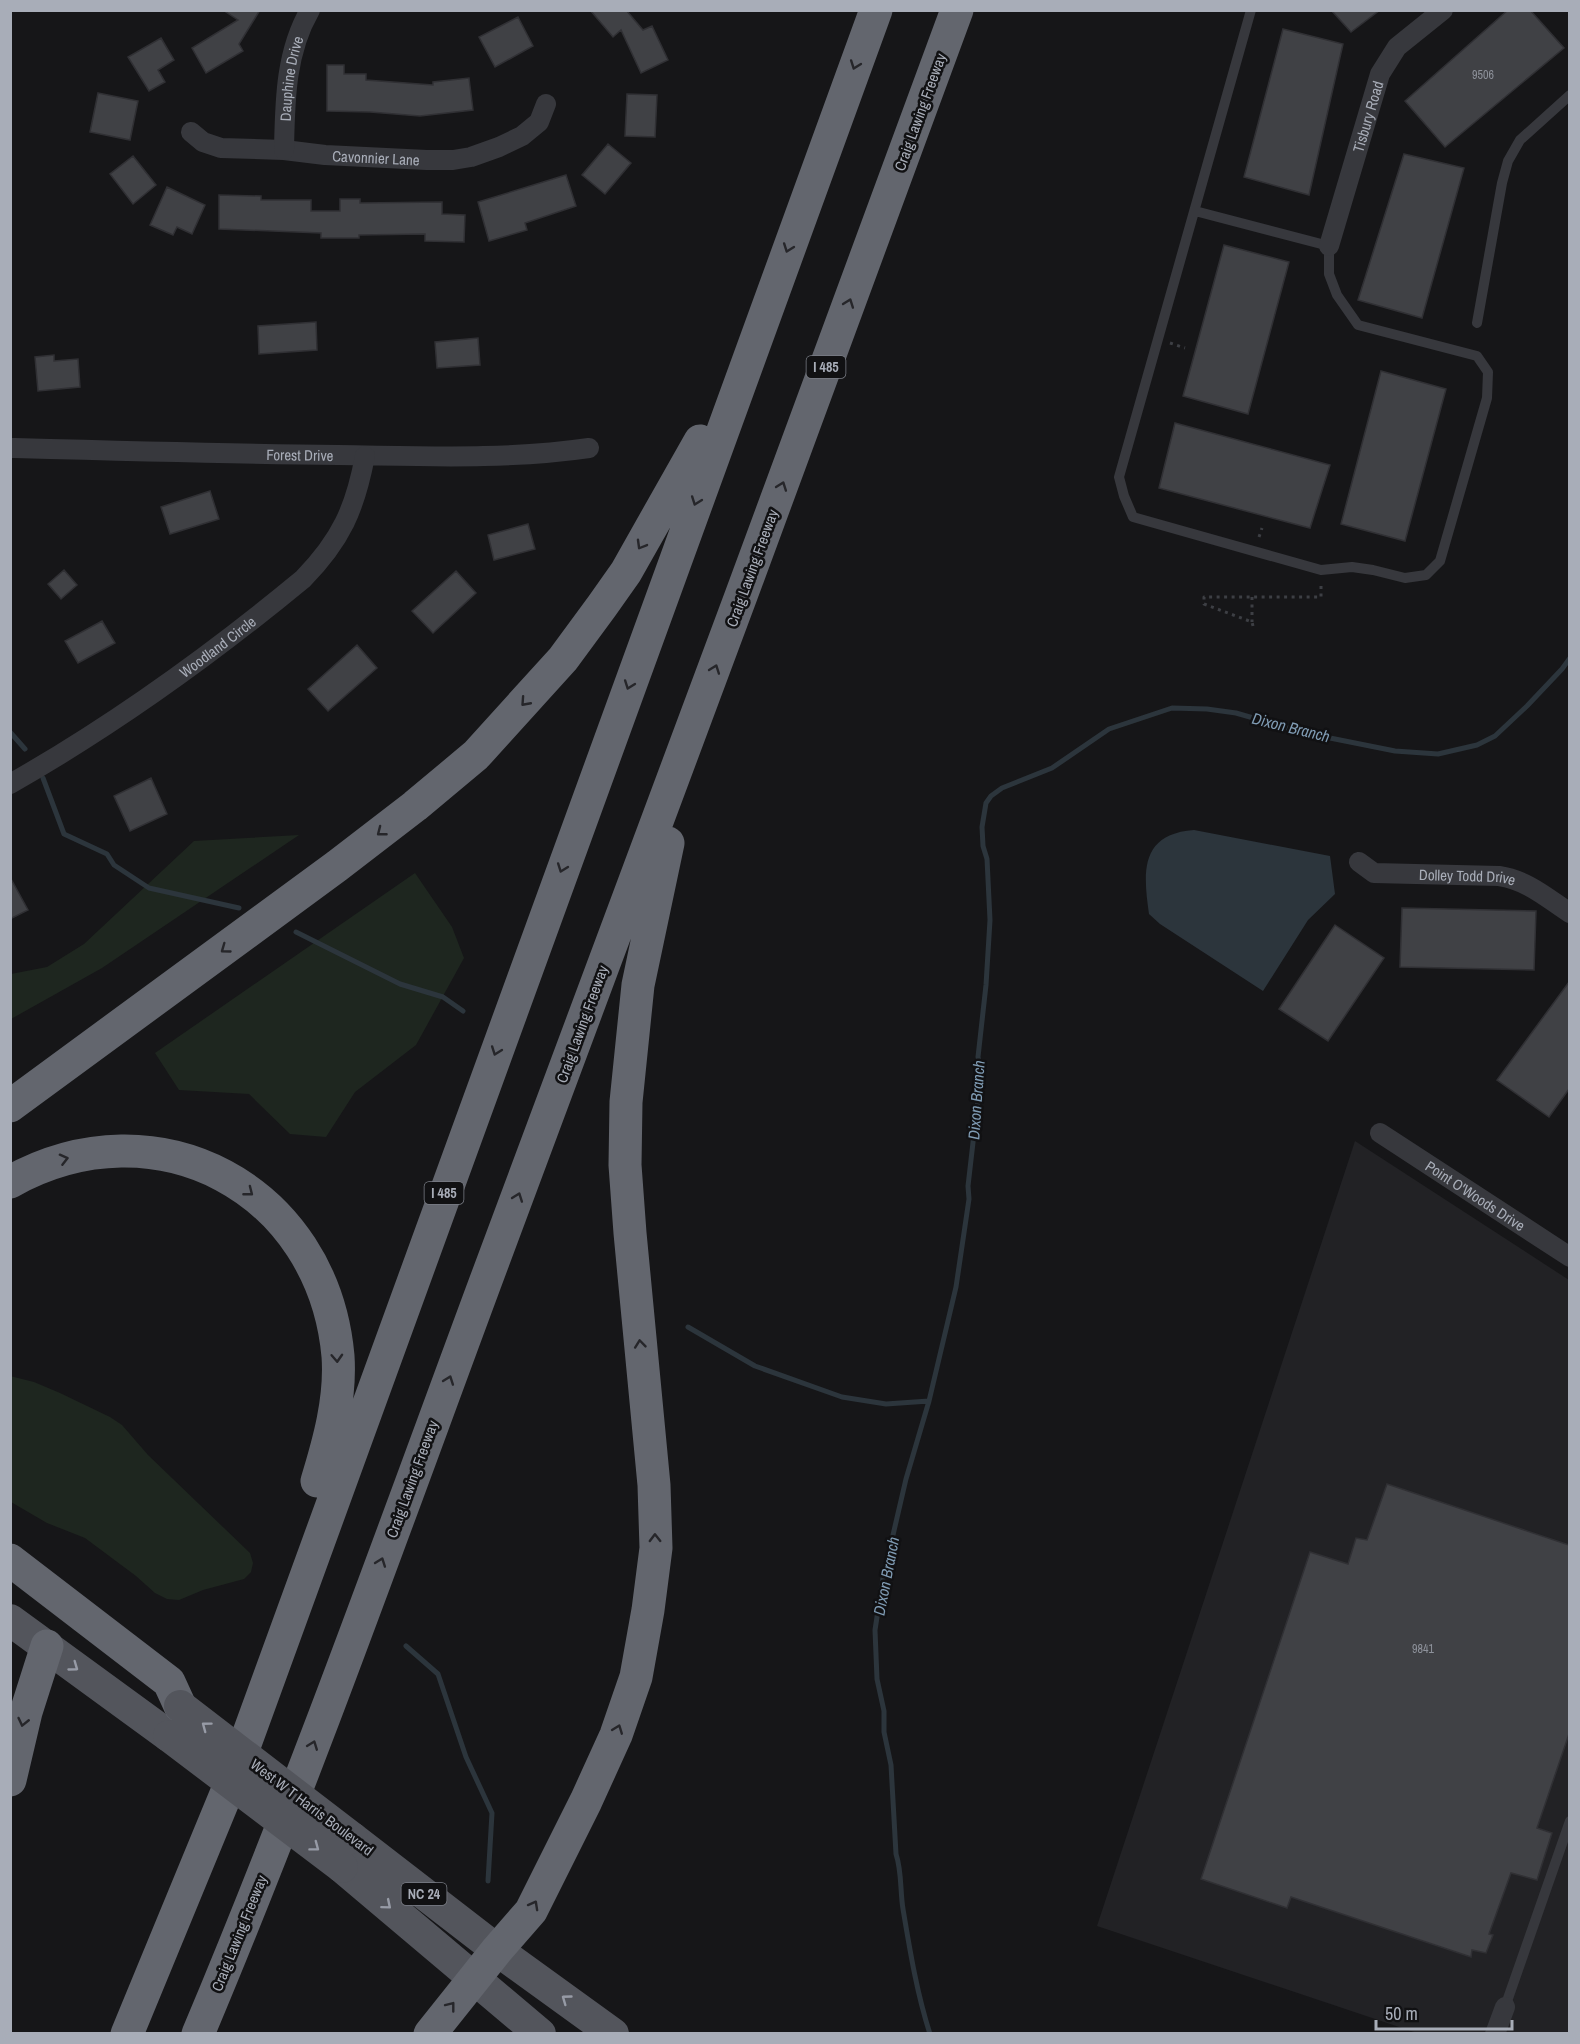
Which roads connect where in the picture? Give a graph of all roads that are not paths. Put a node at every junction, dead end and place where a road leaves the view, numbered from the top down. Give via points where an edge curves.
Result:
1 (310, 10) edge
2 (876, 10) edge
3 (957, 10) edge
4 (1251, 10) edge
5 (1443, 10) edge
6 (1569, 95) edge
7 (546, 104) dead end
8 (191, 132) dead end
9 (284, 150) junction
10 (1195, 211) junction
11 (1329, 246) junction
12 (1477, 323) dead end
13 (752, 348) junction
14 (10, 448) edge
15 (589, 448) dead end
16 (365, 456) junction
17 (694, 724) junction
18 (10, 784) edge
19 (1359, 862) dead end
20 (1569, 913) edge
21 (10, 1106) edge
22 (1380, 1133) dead end
23 (10, 1182) edge
24 (1569, 1257) edge
25 (10, 1560) edge
26 (305, 1574) junction
27 (10, 1581) edge
28 (10, 1620) edge
29 (46, 1646) junction
30 (175, 1721) junction
31 (10, 1780) edge
32 (1569, 1821) edge
33 (497, 1950) junction
34 (474, 1980) junction
35 (1505, 2007) junction
36 (127, 2034) edge
37 (198, 2034) edge
38 (430, 2034) edge
39 (540, 2034) edge
40 (613, 2034) edge
41 (1495, 2034) edge
42 (1502, 2034) edge

1 - 9 street, Dauphine Drive via 290,66
2 -> 13 highway, I 485
17 -> 3 highway, Craig Lawing Freeway / I 485
4 - 10 lane
5 - 11 street, Tisbury Road via 1397,47 1380,75
6 - 12 lane via 1520,140 1508,161
7 - 9 street, Cavonnier Lane via 539,122 522,136 471,157 427,160
8 - 9 street, Cavonnier Lane via 203,142 221,148
10 - 11 lane
10 - 11 lane via 1119,477 1133,517 1321,570 1352,567 1405,578 1426,575 1440,561 1487,398 1488,372 1478,356 1358,325 1337,295 1329,274
13 -> 21 highway via 608,598 563,659 476,754 337,866
13 -> 26 highway, I 485
14 - 16 street, Forest Drive
15 - 16 street, Forest Drive via 499,456
16 - 18 street, Woodland Circle via 347,520 303,579 112,723
33 -> 17 highway via 531,1911 586,1801 636,1677 648,1610 656,1548 654,1485 625,1165 626,1102 638,985
37 -> 17 highway, Craig Lawing Freeway / I 485 via 309,1754
19 - 20 street, Dolley Todd Drive via 1374,873 1515,878
22 - 24 street, Point O'Woods Drive
23 -> 26 highway via 56,1161 89,1153 151,1152 186,1159 219,1173 254,1196 296,1237 323,1290 338,1357 330,1439 300,1533
25 - 30 highway via 169,1683
26 - 36 highway, I 485 via 232,1777
27 - 30 main road, West W T Harris Boulevard
28 - 29 main road, West W T Harris Boulevard
29 -> 30 main road, West W T Harris Boulevard
29 -> 31 highway
33 -> 30 main road, West W T Harris Boulevard / NC 24, bridge via 265,1772
30 -> 34 main road, West W T Harris Boulevard / NC 24, bridge via 254,1800 342,1868
32 - 35 lane
33 - 34 highway
40 -> 33 main road, West W T Harris Boulevard / NC 24
38 -> 34 highway
34 - 39 main road, West W T Harris Boulevard / NC 24
35 - 41 street
35 - 42 street

